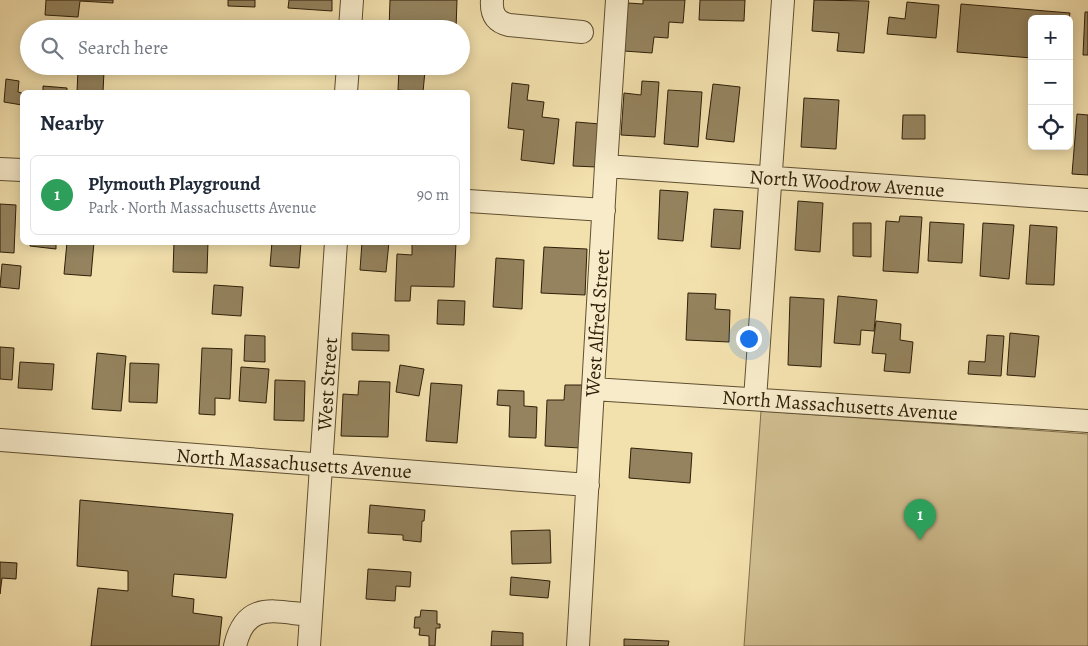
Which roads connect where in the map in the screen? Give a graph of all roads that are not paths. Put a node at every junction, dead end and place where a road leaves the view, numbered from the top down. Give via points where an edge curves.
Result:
1 (352, 0) edge
2 (492, 0) edge
3 (617, 0) edge
4 (783, 0) edge
5 (351, 20) edge
6 (582, 32) dead end
7 (347, 75) edge
8 (346, 90) edge
9 (606, 166) junction
10 (0, 169) edge
11 (20, 170) edge
12 (771, 178) junction
13 (1088, 200) edge
14 (470, 201) edge
15 (604, 210) junction
16 (336, 245) edge
17 (593, 389) junction
18 (754, 399) junction
19 (1088, 421) edge
20 (0, 440) edge
21 (322, 465) junction
22 (588, 485) junction
23 (311, 615) junction
24 (235, 646) edge
25 (309, 646) edge
26 (578, 646) edge

1 - 5 street
2 - 6 street via 491,8 500,23
3 - 9 street, West Alfred Street
4 - 12 street
7 - 8 street
9 - 12 street, North Woodrow Avenue
9 - 15 street, West Alfred Street
10 - 11 street
12 - 13 street, North Woodrow Avenue
12 - 18 street
14 - 15 street
15 - 17 street, West Alfred Street
16 - 21 street, West Street
17 - 18 street, North Massachusetts Avenue
17 - 22 street, West Alfred Street
18 - 19 street, North Massachusetts Avenue
20 - 21 street, North Massachusetts Avenue
21 - 22 street, North Massachusetts Avenue
21 - 23 street, West Street
22 - 26 street, West Alfred Street
23 - 24 street via 256,613 241,627
23 - 25 street, West Street

